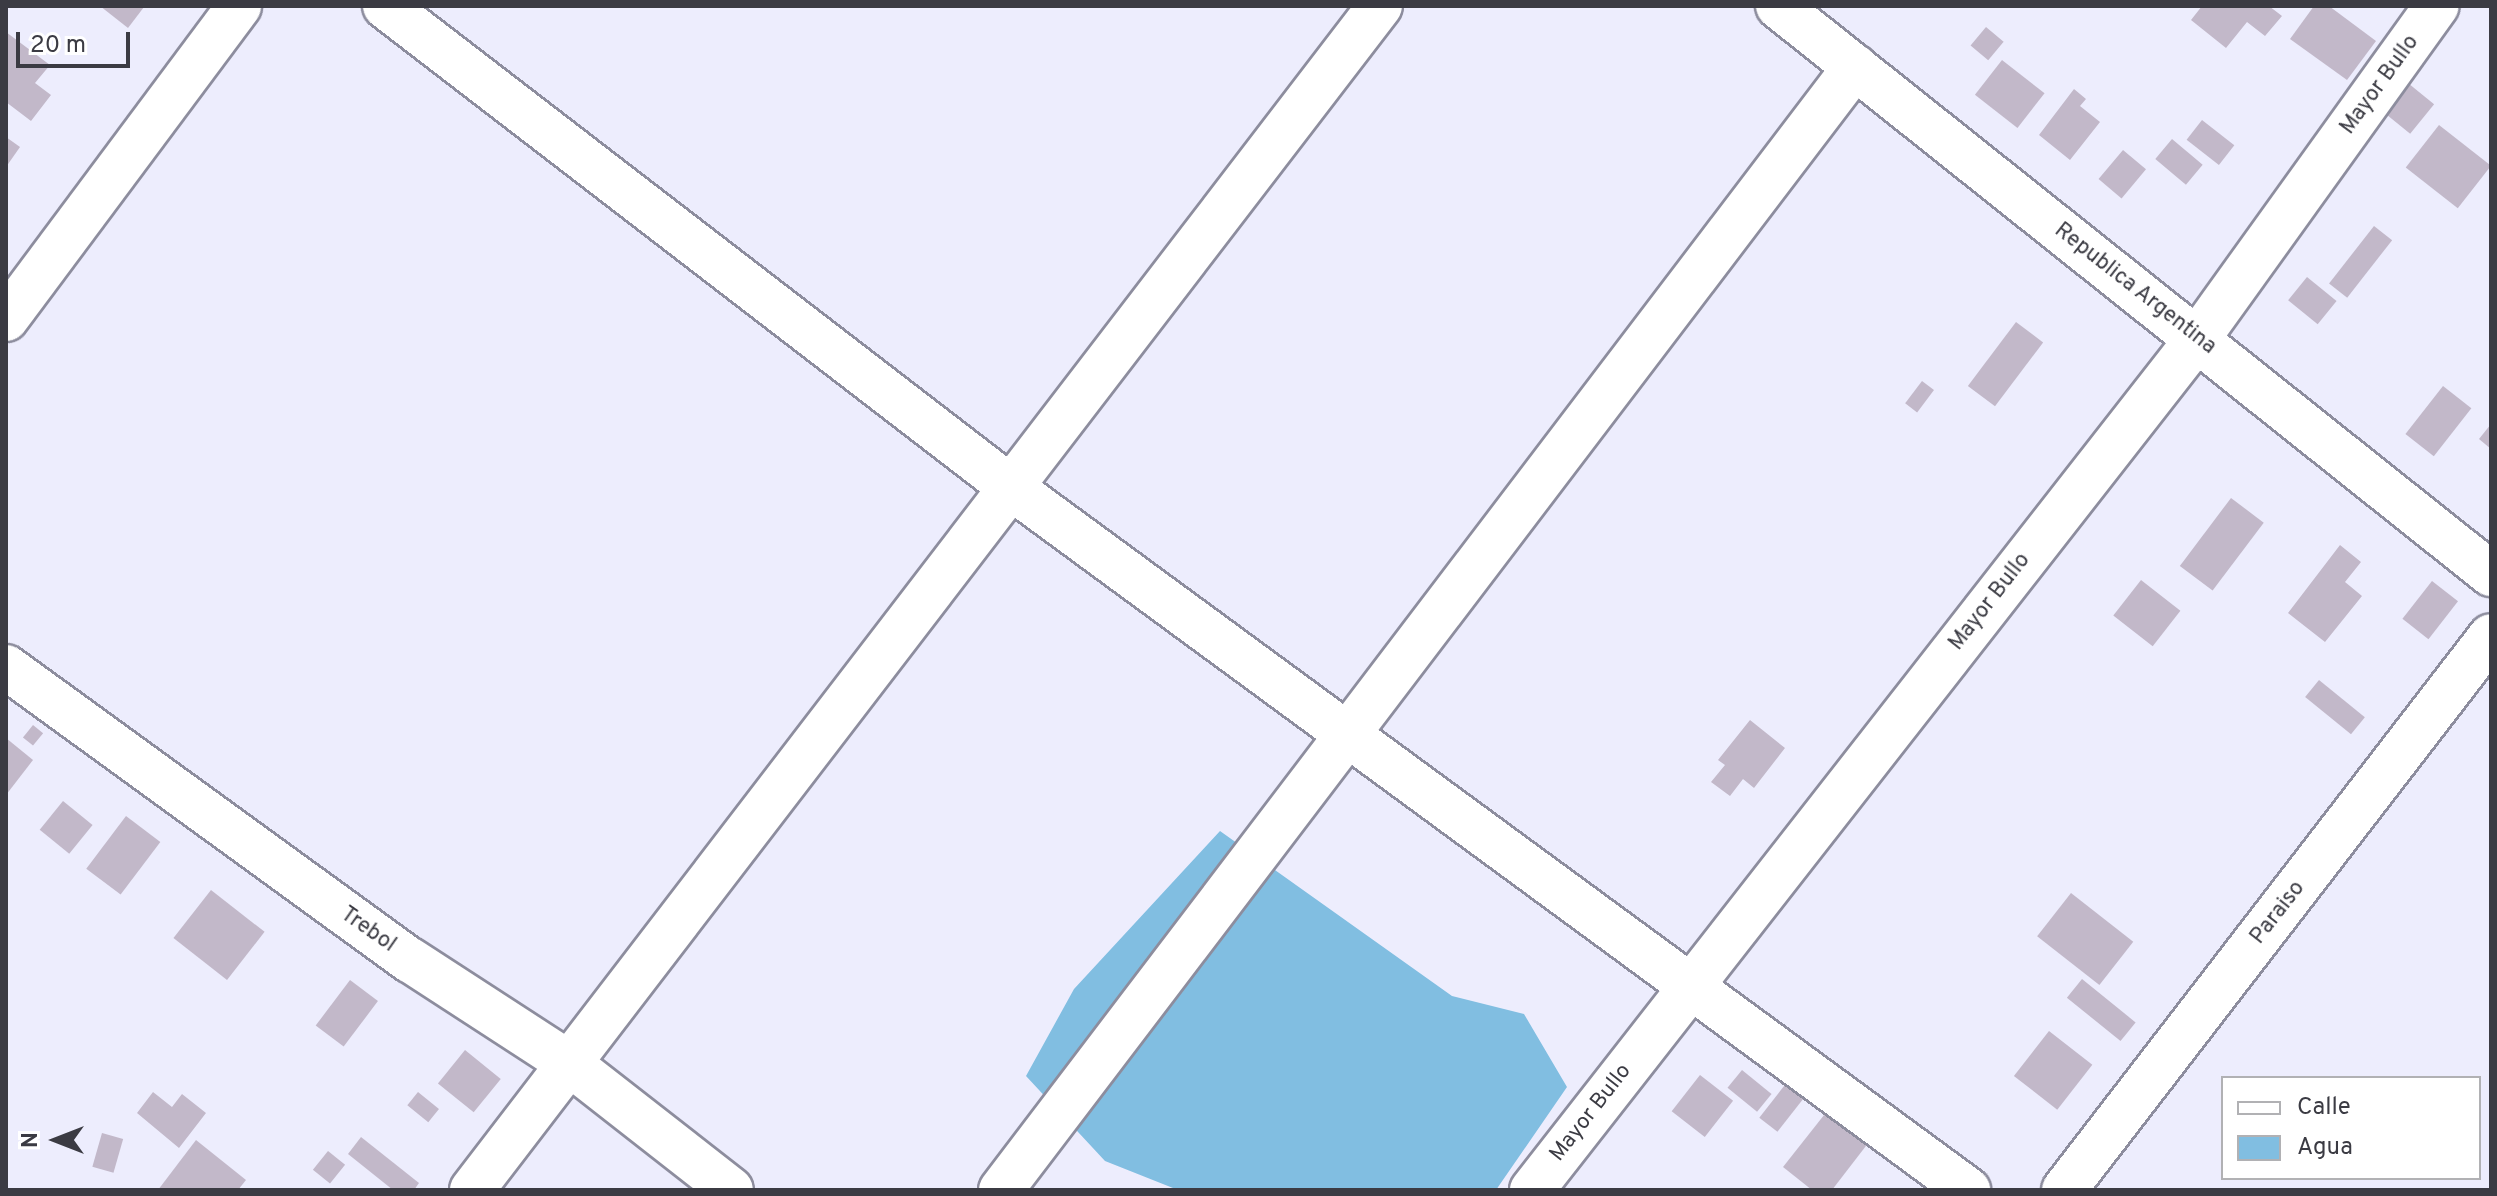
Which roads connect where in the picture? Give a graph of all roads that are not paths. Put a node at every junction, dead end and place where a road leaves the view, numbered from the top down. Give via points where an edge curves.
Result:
1 (239, 6) edge
2 (385, 6) edge
3 (1380, 6) edge
4 (1778, 6) edge
5 (2423, 11) edge
6 (1855, 67) junction
7 (6, 319) edge
8 (2198, 338) junction
9 (1009, 486) junction
10 (2491, 574) edge
11 (2491, 636) edge
12 (6, 667) edge
13 (1346, 733) junction
14 (1689, 986) junction
15 (570, 1064) junction
16 (472, 1190) edge
17 (731, 1190) edge
18 (1001, 1190) edge
19 (1532, 1190) edge
20 (1968, 1190) edge
21 (2064, 1190) edge

1 - 7 street
2 - 9 street
3 - 9 street
4 - 6 street, Republica Argentina
5 - 8 street, Mayor Bullo
6 - 8 street, Republica Argentina
6 - 13 street
8 - 10 street, Republica Argentina
8 - 14 street, Mayor Bullo
9 - 13 street
9 - 15 street
11 - 21 street, Paraiso
12 - 15 street, Trebol via 410,960
13 - 14 street
13 - 18 street
14 - 19 street, Mayor Bullo
14 - 20 street
15 - 16 street
15 - 17 street, Trebol

